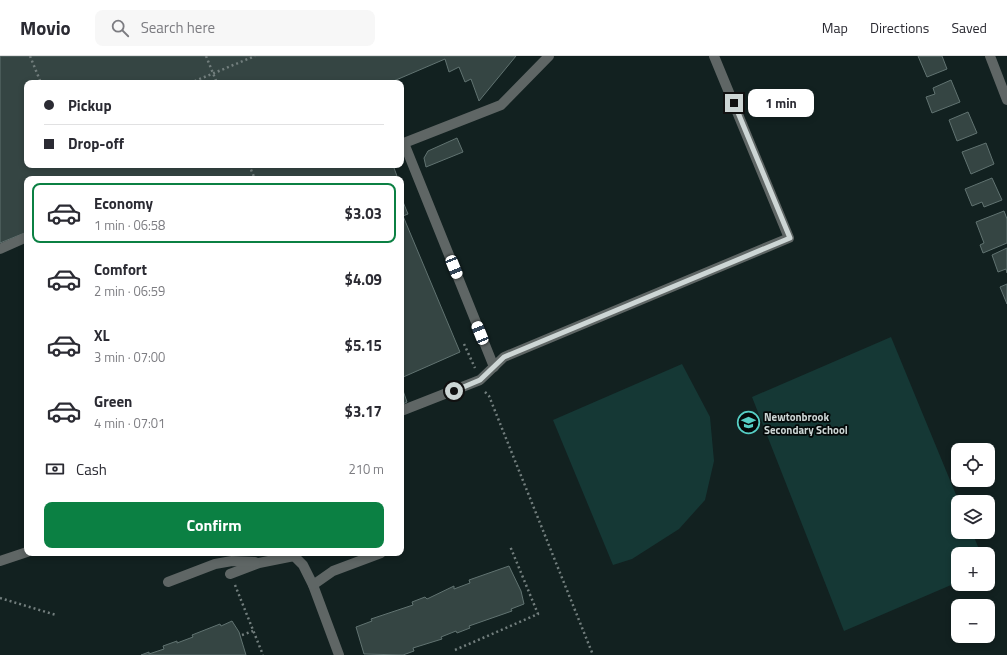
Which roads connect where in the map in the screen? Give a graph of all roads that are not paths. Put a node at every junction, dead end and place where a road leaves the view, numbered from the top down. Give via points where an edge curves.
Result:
1 (549, 56) edge
2 (714, 56) edge
3 (990, 56) edge
4 (1007, 100) edge
5 (404, 138) edge
6 (404, 144) edge
7 (24, 238) edge
8 (0, 249) edge
9 (494, 367) junction
10 (404, 410) edge
11 (24, 553) edge
12 (373, 556) edge
13 (0, 561) edge
14 (259, 563) junction
15 (230, 574) road end
16 (168, 582) dead end
17 (313, 585) junction
18 (338, 655) edge

1 - 5 street via 500,106
2 - 9 street via 790,238 504,357
3 - 4 street
6 - 9 street
7 - 8 street
9 - 10 street via 480,380
11 - 13 street
12 - 17 street via 333,571
14 - 15 street
14 - 16 street via 232,561 215,564
14 - 17 street via 294,556 303,565
17 - 18 street

